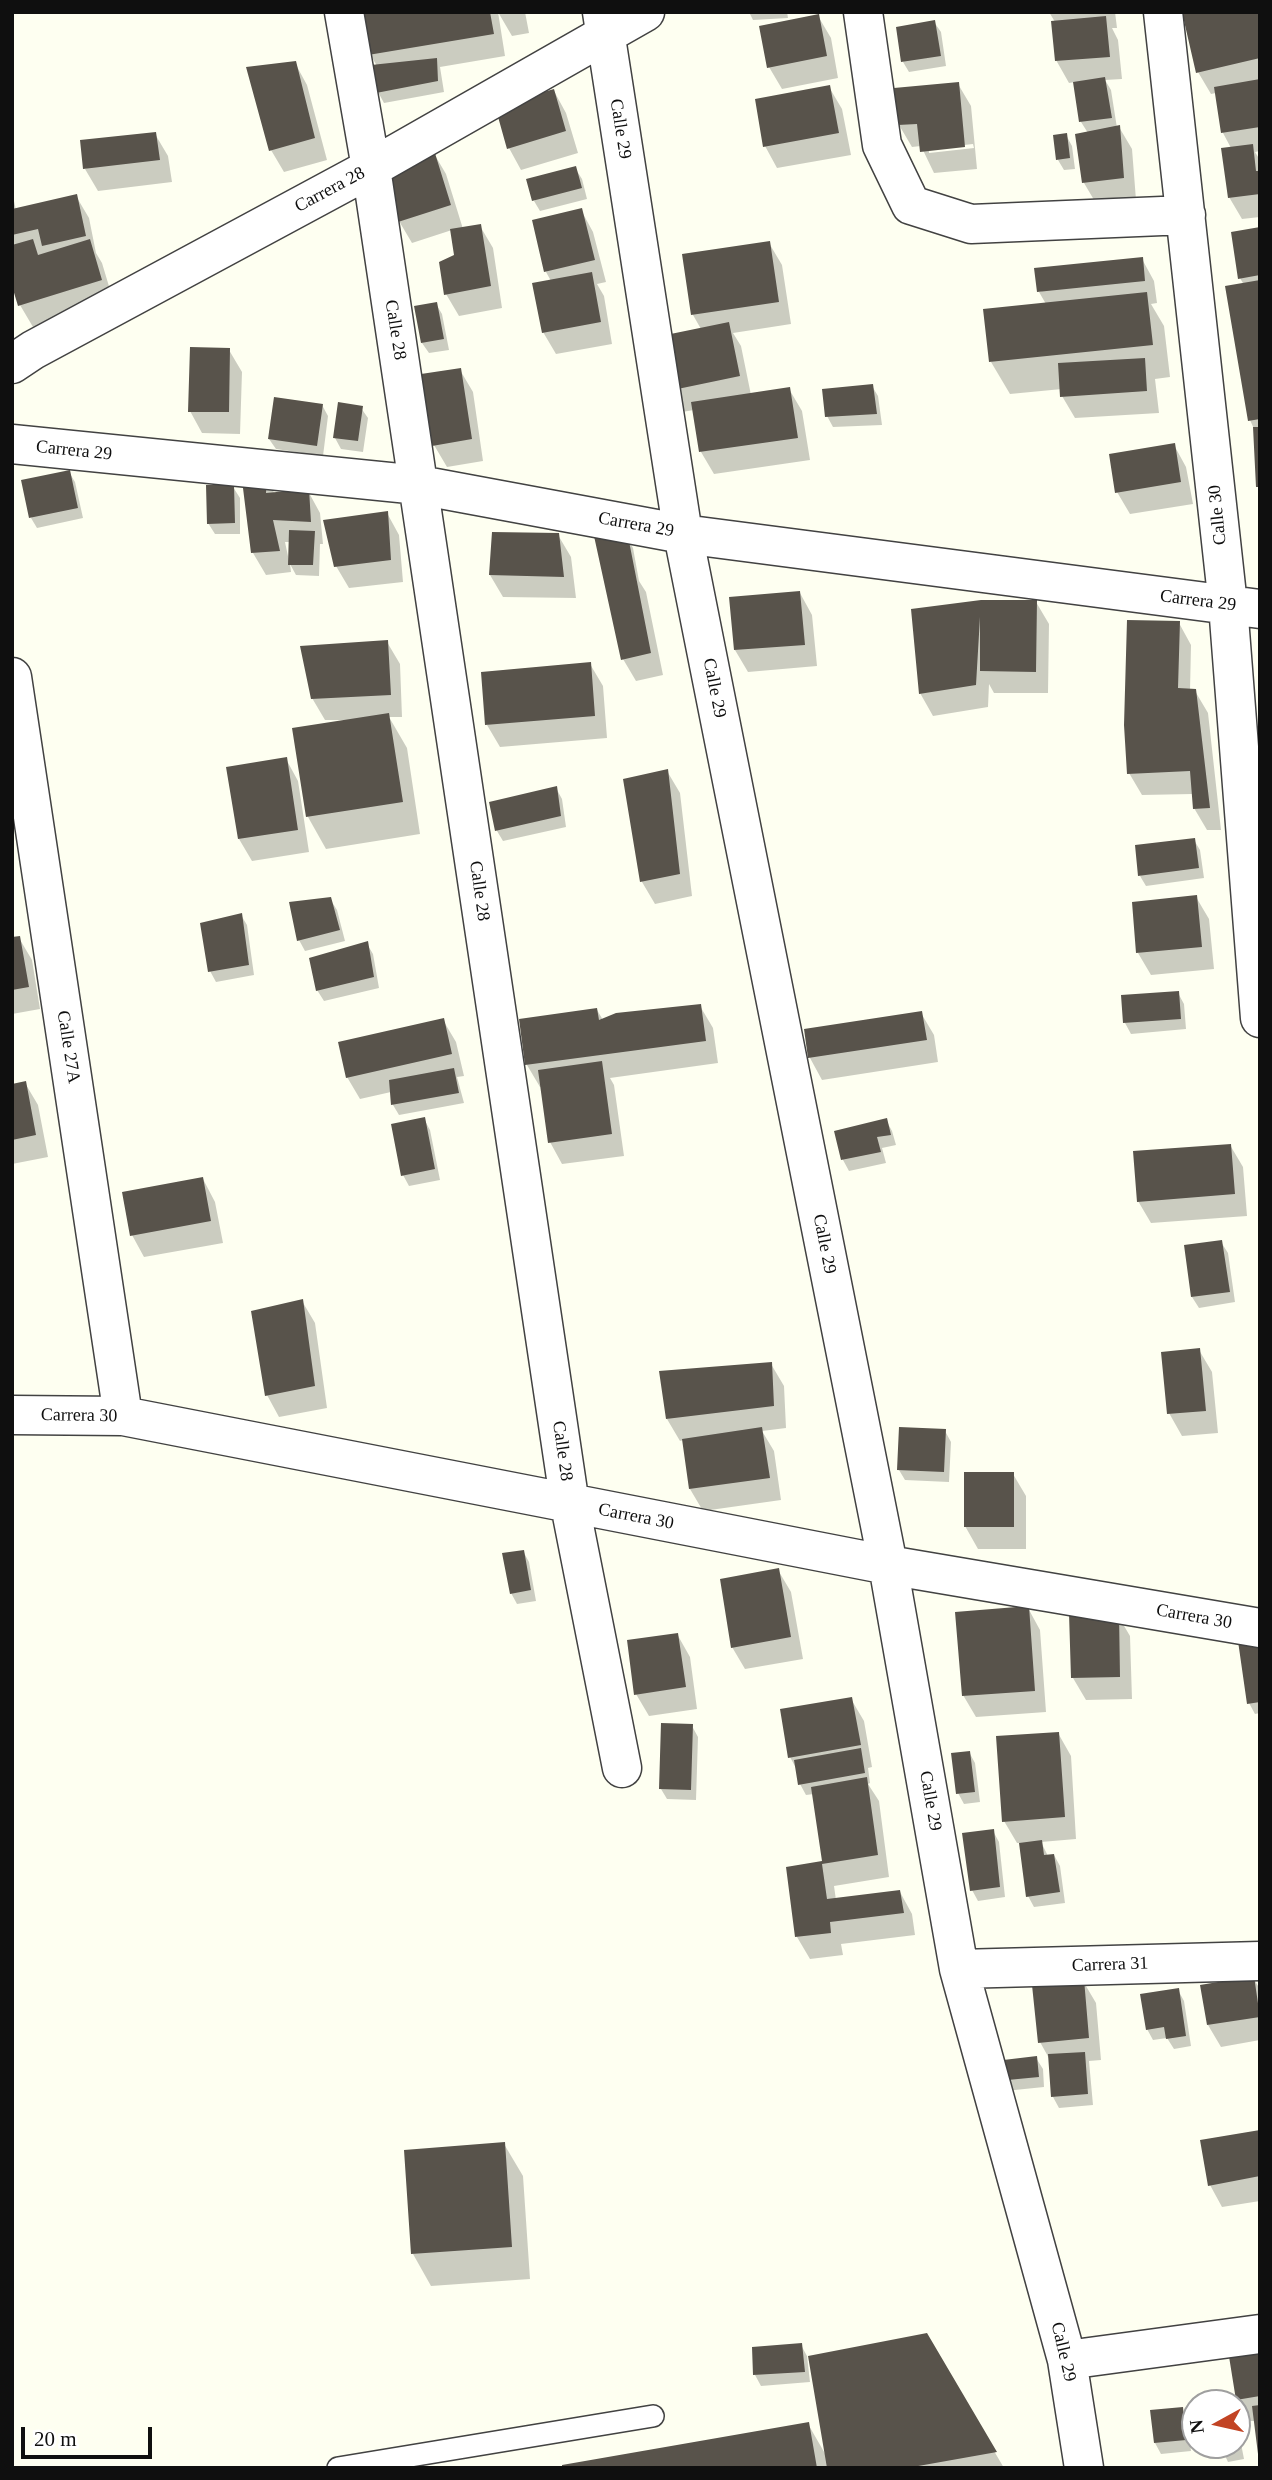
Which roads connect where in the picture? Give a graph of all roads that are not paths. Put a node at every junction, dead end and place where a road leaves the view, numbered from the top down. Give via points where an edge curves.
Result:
1 (344, 12) edge
2 (645, 12) edge
3 (863, 12) edge
4 (1163, 12) edge
5 (604, 24) edge
6 (371, 168) junction
7 (1186, 215) junction
8 (12, 364) edge
9 (12, 444) edge
10 (419, 485) junction
11 (683, 534) junction
12 (1244, 607) edge
13 (12, 677) edge
14 (1260, 1018) edge
15 (12, 1415) edge
16 (123, 1416) junction
17 (570, 1504) junction
18 (888, 1565) junction
19 (1260, 1628) edge
20 (622, 1768) dead end
21 (1260, 1961) edge
22 (960, 1969) junction
23 (1260, 2334) edge
24 (1067, 2360) junction
25 (653, 2416) dead end
26 (338, 2468) edge
27 (1084, 2468) edge

1 - 6 street, Calle 28
2 - 5 street, Carrera 28
3 - 7 street via 882,145 911,205 971,224
4 - 7 street, Calle 30
5 - 6 street, Carrera 28
5 - 11 street, Calle 29
6 - 8 street, Carrera 28
6 - 10 street, Calle 28
7 - 12 street, Calle 30
9 - 10 street, Carrera 29
10 - 11 street, Carrera 29
10 - 17 street, Calle 28
11 - 12 street, Carrera 29
11 - 18 street, Calle 29
12 - 14 street, Calle 30
13 - 16 street, Calle 27A
15 - 16 street, Carrera 30
16 - 17 street, Carrera 30
17 - 18 street, Carrera 30
17 - 20 street, Calle 28
18 - 19 street, Carrera 30
18 - 22 street, Calle 29
21 - 22 street, Carrera 31
22 - 24 street, Calle 29
23 - 24 street
24 - 27 street, Calle 29
25 - 26 lane

